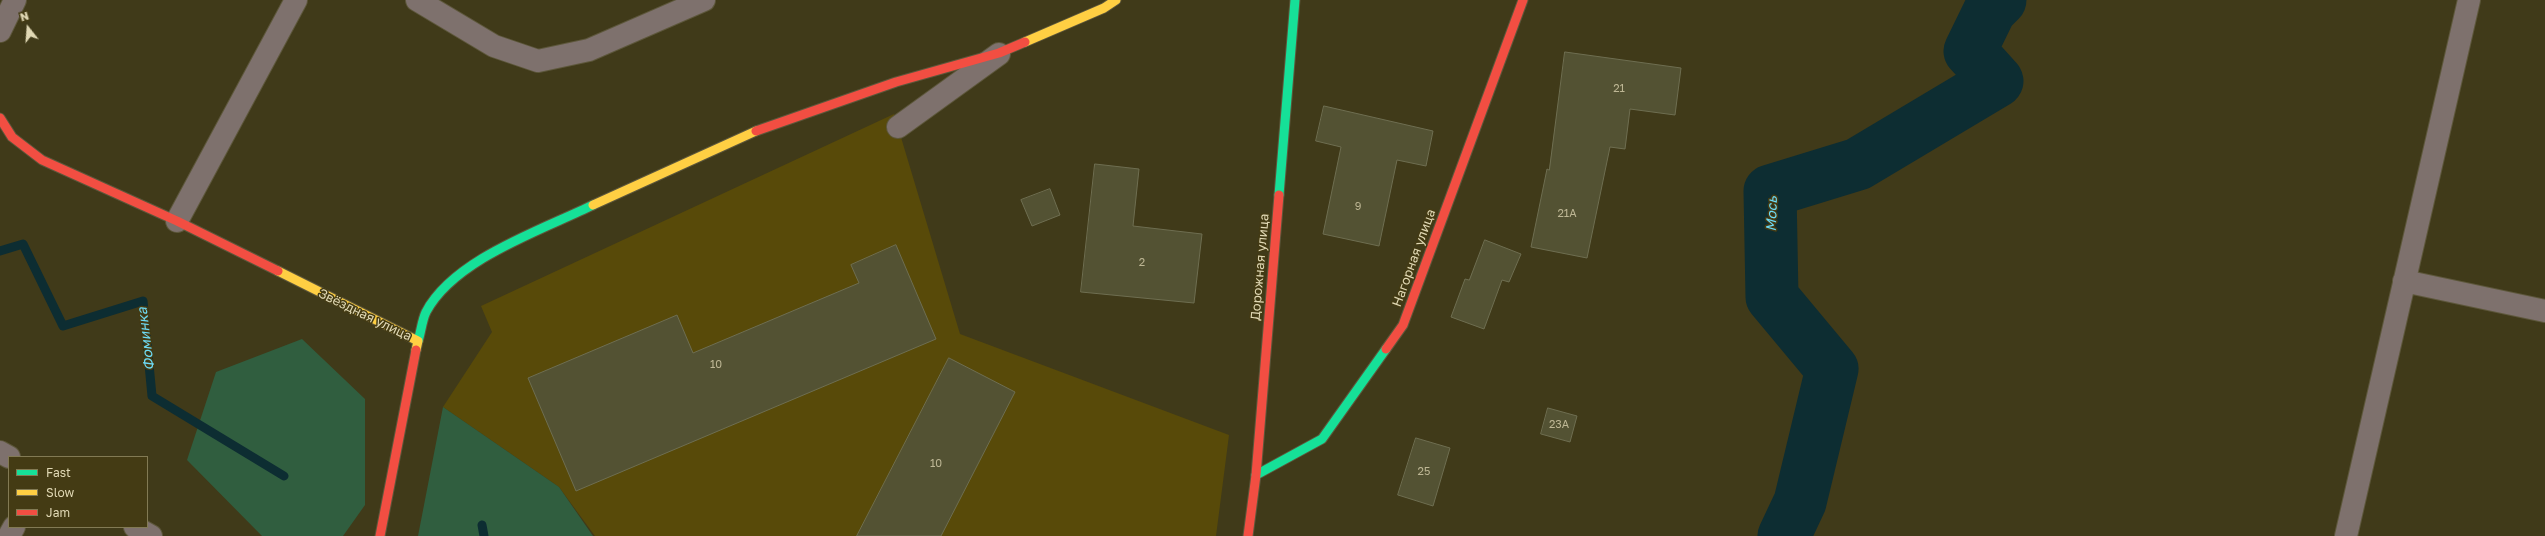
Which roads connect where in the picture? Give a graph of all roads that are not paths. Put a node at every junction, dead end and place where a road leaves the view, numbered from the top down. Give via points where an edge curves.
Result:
1 (15, 0) edge
2 (296, 0) edge
3 (417, 0) edge
4 (704, 0) edge
5 (1116, 0) edge
6 (1295, 0) edge
7 (1523, 0) edge
8 (2469, 0) edge
9 (0, 31) edge
10 (999, 53) junction
11 (0, 118) edge
12 (898, 127) dead end
13 (177, 221) junction
14 (2404, 281) junction
15 (2545, 311) edge
16 (418, 341) junction
17 (1256, 475) junction
18 (137, 528) edge
19 (151, 536) edge
20 (380, 536) edge
21 (1248, 536) edge
22 (2346, 536) edge

1 - 9 street
2 - 13 street
3 - 4 street via 494,46 538,61 589,50
5 - 10 street via 1104,8
6 - 17 street, Дорожная улица
7 - 17 street, Нагорная улица via 1403,325 1322,439
8 - 14 street
10 - 12 street
10 - 16 street via 896,82 738,136 484,257 449,282 426,312
11 - 13 street, Звёздная улица via 12,137 42,160
13 - 16 street, Звёздная улица
14 - 15 street
14 - 22 street
16 - 20 street, Звёздная улица
17 - 21 street, Дорожная улица
18 - 19 street

